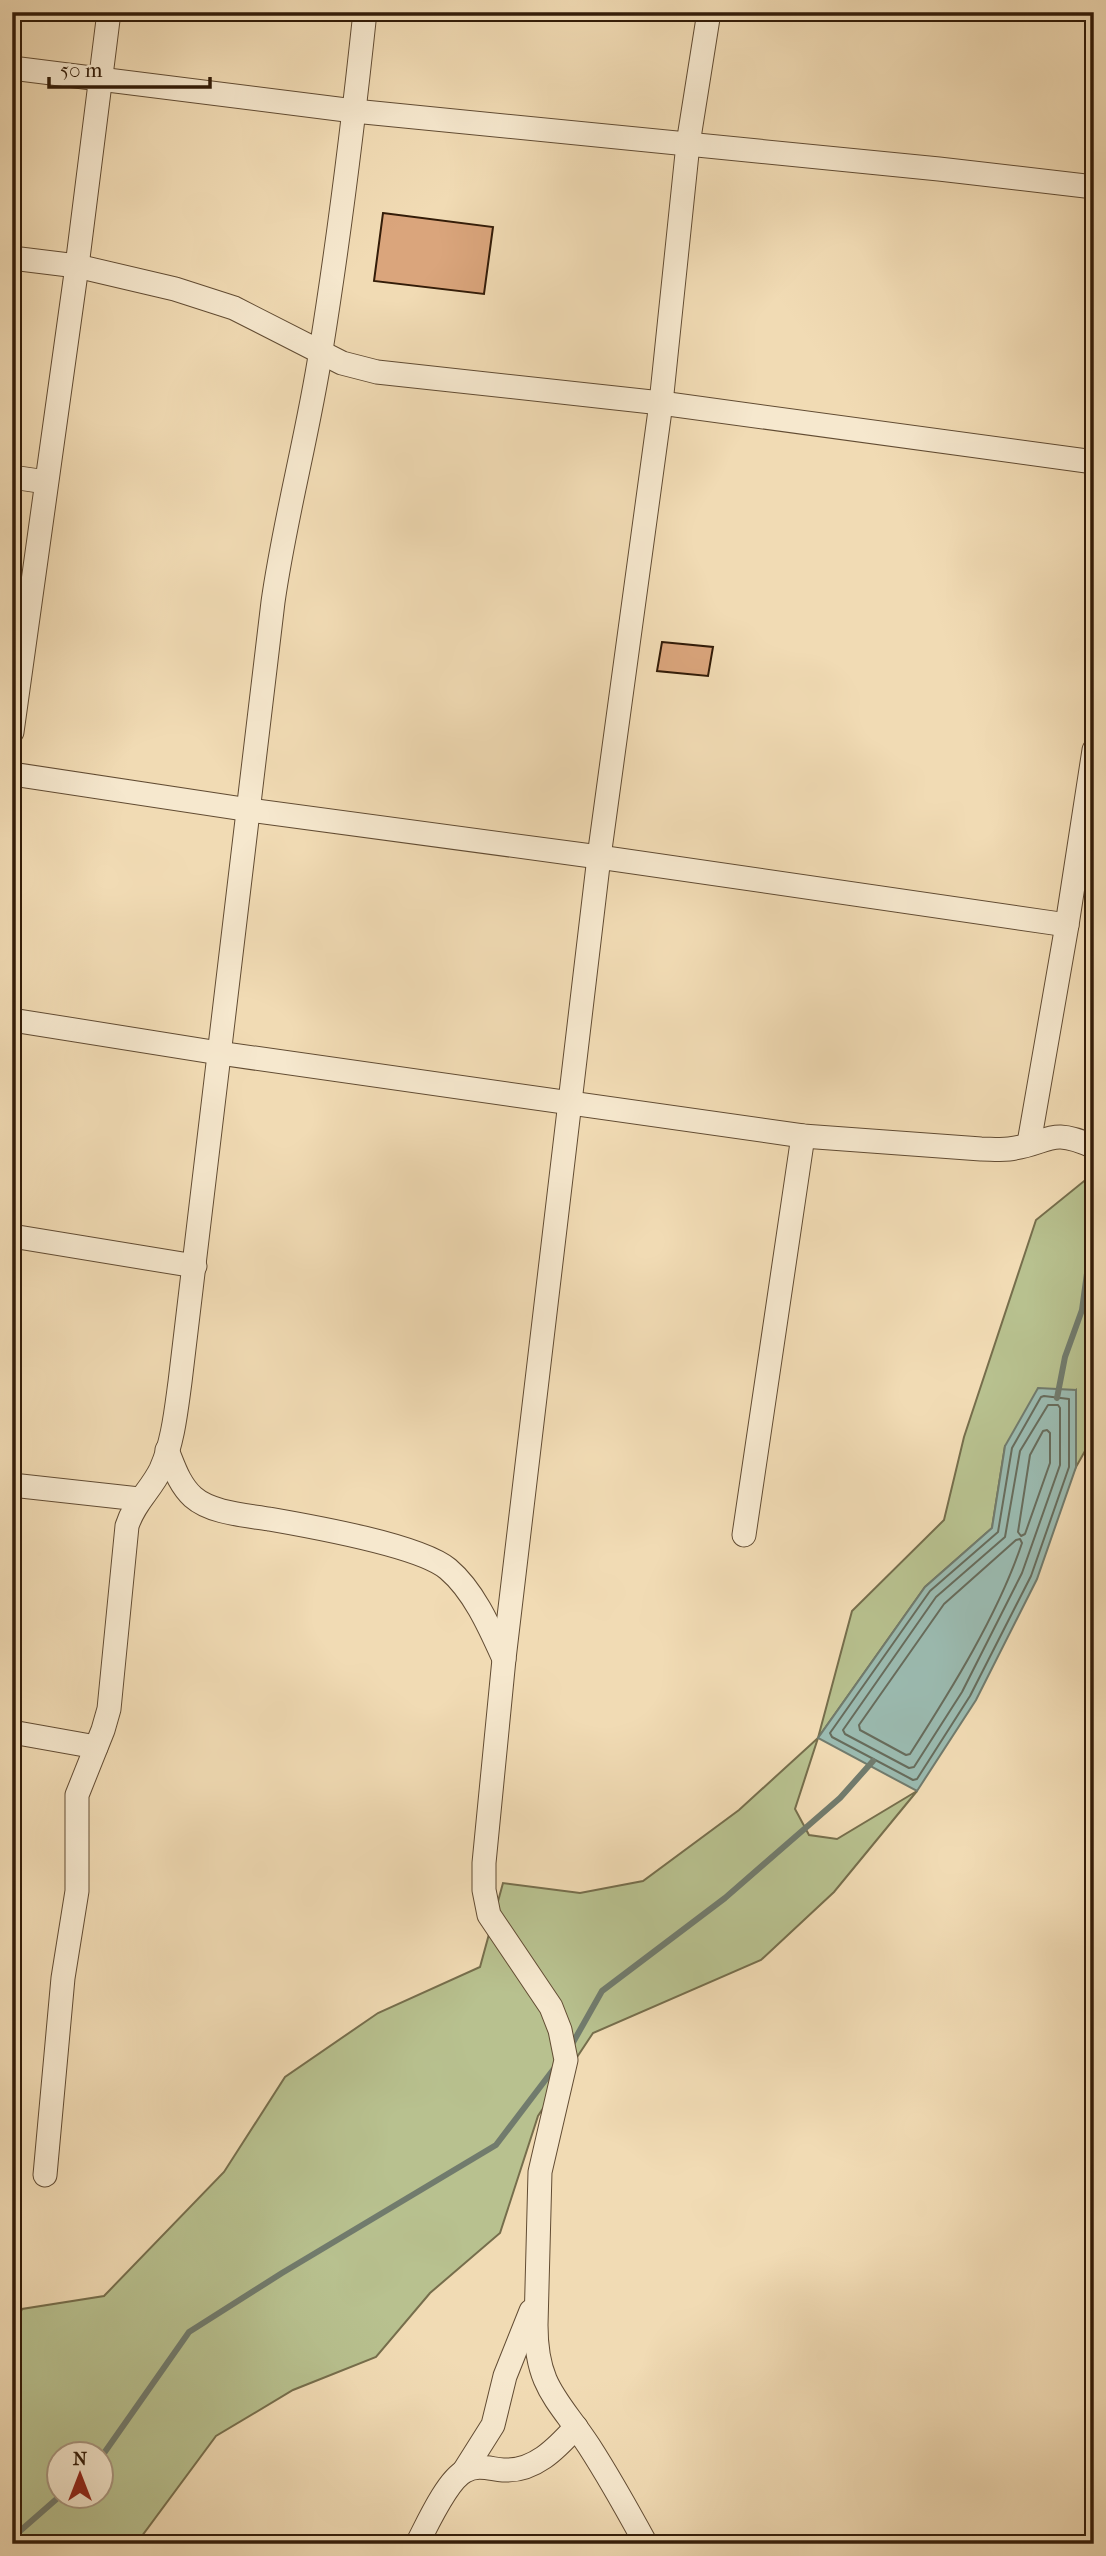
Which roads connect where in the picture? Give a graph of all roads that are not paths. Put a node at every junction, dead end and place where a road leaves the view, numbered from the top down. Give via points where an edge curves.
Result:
1 (109, 12) edge
2 (365, 12) edge
3 (709, 12) edge
4 (12, 68) edge
5 (99, 79) junction
6 (354, 111) junction
7 (688, 144) junction
8 (1094, 187) edge
9 (12, 258) edge
10 (77, 266) junction
11 (321, 353) junction
12 (661, 402) junction
13 (1094, 462) edge
14 (12, 477) edge
15 (46, 482) junction
16 (12, 733) edge
17 (1094, 750) edge
18 (12, 774) edge
19 (250, 810) junction
20 (599, 857) junction
21 (1068, 925) junction
22 (12, 1020) edge
23 (219, 1053) junction
24 (570, 1104) junction
25 (803, 1136) junction
26 (1029, 1143) junction
27 (1094, 1147) edge
28 (12, 1236) edge
29 (195, 1266) junction
30 (167, 1450) junction
31 (12, 1485) edge
32 (139, 1499) junction
33 (744, 1535) dead end
34 (504, 1659) junction
35 (12, 1732) edge
36 (96, 1747) junction
37 (46, 2175) dead end
38 (537, 2295) junction
39 (576, 2427) junction
40 (464, 2471) junction
41 (417, 2544) edge
42 (646, 2544) edge

1 - 5 street
2 - 6 street
3 - 7 street
4 - 5 street
5 - 6 street
5 - 10 street
6 - 7 street
6 - 11 street
7 - 8 street
7 - 12 street
9 - 10 street
10 - 11 street via 234,308
10 - 15 street
11 - 12 street via 377,372
11 - 19 street via 280,551
12 - 13 street
12 - 20 street
14 - 15 street
15 - 16 street
17 - 21 street
18 - 19 street
19 - 20 street
19 - 23 street
20 - 21 street
20 - 24 street
21 - 26 street
22 - 23 street
23 - 24 street
23 - 29 street
24 - 25 street
24 - 34 street
25 - 26 street via 981,1149
25 - 33 street
26 - 27 street via 1054,1135
28 - 29 street
29 - 30 street
30 - 32 street via 160,1470
30 - 34 street via 182,1485 208,1505 431,1559 447,1569 476,1605
31 - 32 street
32 - 36 street via 127,1526 109,1709
34 - 38 street via 484,1890 489,1915 551,2007 566,2060 540,2172
35 - 36 street
36 - 37 street via 77,1796 77,1891 63,1978
38 - 39 street via 539,2366 546,2386
38 - 40 street via 505,2376 493,2425
39 - 40 street via 537,2463 521,2470 486,2467
39 - 42 street
40 - 41 street

